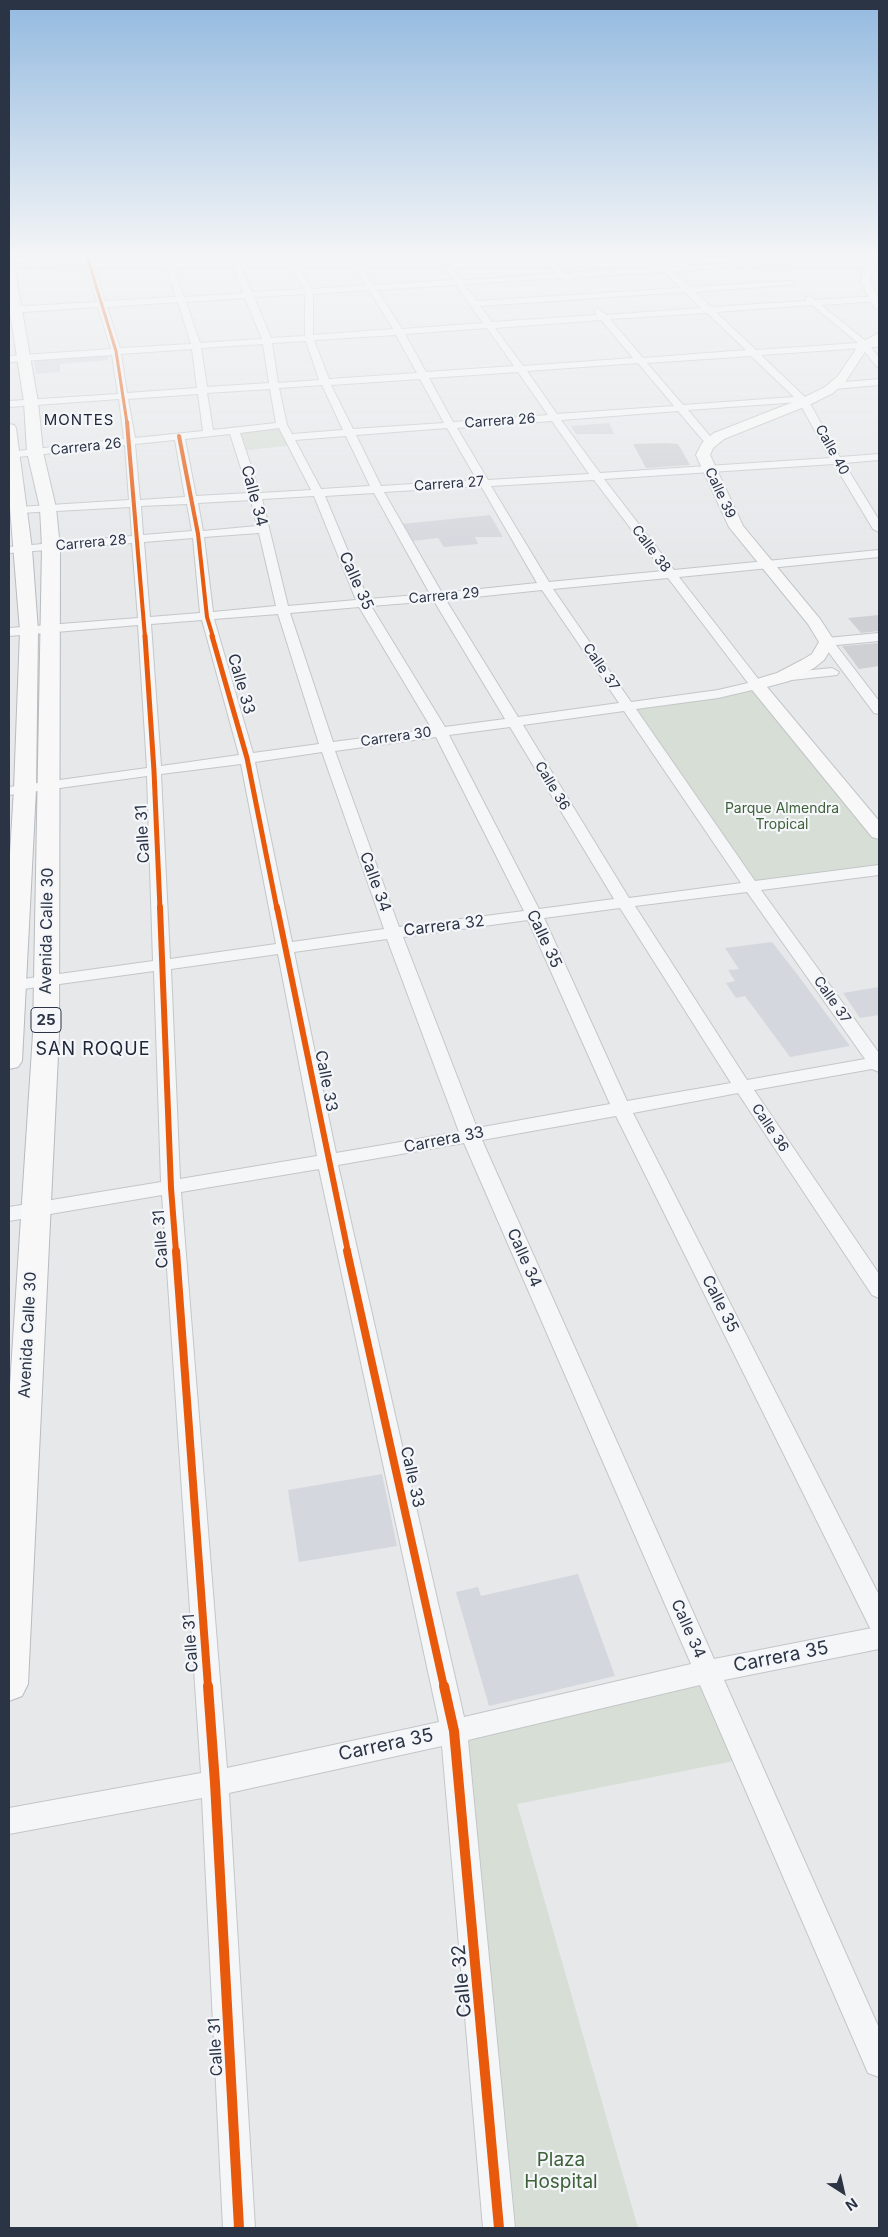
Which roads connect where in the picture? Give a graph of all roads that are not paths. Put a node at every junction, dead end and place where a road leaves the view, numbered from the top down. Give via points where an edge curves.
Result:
1 (117, 357) edge
2 (198, 357) edge
3 (270, 357) edge
4 (316, 357) edge
5 (412, 357) edge
6 (512, 357) edge
7 (639, 357) edge
8 (677, 357) edge
9 (757, 357) edge
10 (856, 357) edge
11 (16, 358) edge
12 (641, 360) junction
13 (520, 369) junction
14 (422, 376) junction
15 (325, 382) junction
16 (879, 382) edge
17 (274, 386) junction
18 (834, 386) junction
19 (203, 391) junction
20 (121, 397) junction
21 (803, 400) junction
22 (20, 403) edge
23 (679, 406) junction
24 (554, 417) junction
25 (282, 425) junction
26 (450, 425) junction
27 (9, 428) edge
28 (234, 430) junction
29 (208, 433) junction
30 (350, 433) junction
31 (179, 436) junction
32 (289, 437) junction
33 (130, 442) junction
34 (710, 442) junction
35 (19, 454) edge
36 (879, 457) edge
37 (837, 460) junction
38 (709, 470) junction
39 (597, 477) junction
40 (483, 482) junction
41 (377, 490) junction
42 (318, 493) junction
43 (256, 497) junction
44 (192, 500) junction
45 (134, 503) junction
46 (48, 508) junction
47 (19, 510) junction
48 (263, 529) junction
49 (879, 529) edge
50 (198, 534) junction
51 (137, 539) junction
52 (51, 547) junction
53 (16, 550) edge
54 (879, 553) edge
55 (764, 564) junction
56 (669, 573) junction
57 (545, 586) junction
58 (438, 597) junction
59 (364, 603) junction
60 (283, 610) junction
61 (207, 617) junction
62 (143, 622) junction
63 (29, 631) edge
64 (879, 637) edge
65 (827, 642) junction
66 (832, 672) dead end
67 (783, 677) junction
68 (756, 685) junction
69 (627, 705) junction
70 (879, 710) edge
71 (513, 721) junction
72 (440, 731) junction
73 (327, 747) junction
74 (247, 758) junction
75 (154, 771) junction
76 (28, 788) edge
77 (879, 833) edge
78 (879, 870) edge
79 (752, 888) junction
80 (625, 904) junction
81 (534, 915) junction
82 (393, 933) junction
83 (285, 947) junction
84 (162, 964) junction
85 (46, 982) junction
86 (11, 986) edge
87 (9, 1061) edge
88 (878, 1063) edge
89 (742, 1086) junction
90 (621, 1108) junction
91 (470, 1135) junction
92 (328, 1160) junction
93 (171, 1188) junction
94 (35, 1210) junction
95 (9, 1214) edge
96 (879, 1290) edge
97 (879, 1620) edge
98 (879, 1638) edge
99 (707, 1672) junction
100 (9, 1684) edge
101 (454, 1731) junction
102 (215, 1783) junction
103 (9, 1821) edge
104 (879, 2062) edge
105 (239, 2228) edge
106 (500, 2228) edge

1 - 20 street, Calle 31
2 - 19 street
3 - 17 street, Calle 35
4 - 15 street, Calle 36
5 - 14 street, Calle 37
6 - 13 street, Calle 38
7 - 12 street, Calle 39
8 - 12 street
9 - 21 street, Calle 40
10 - 18 main road
11 - 22 highway, Avenida Calle 30 / 25
12 - 13 street
12 - 23 street, Calle 39
13 - 14 street
13 - 24 street, Calle 38
14 - 15 street
14 - 26 street, Calle 37
15 - 17 street
15 - 30 street, Calle 36
16 - 18 street
17 - 19 street
17 - 25 street, Calle 35
18 - 21 main road
19 - 20 street
19 - 29 street
20 - 22 street
20 - 33 street, Calle 31
21 - 23 street, Carrera 26
21 - 34 main road via 730,430
21 - 37 street, Calle 40
22 - 35 highway, Avenida Calle 30 / 25
23 - 24 street, Carrera 26
23 - 34 street, Calle 39
24 - 26 street, Carrera 26
24 - 39 street, Calle 38
25 - 28 street, Carrera 26
25 - 32 street, Calle 35
26 - 30 street, Carrera 26
26 - 40 street, Calle 37
27 - 35 highway, Avenida Calle 30 / 25
28 - 29 street, Carrera 26
28 - 43 street, Calle 34
29 - 31 street, Carrera 26
30 - 32 street, Carrera 26
30 - 41 street, Calle 36
31 - 33 street, Carrera 26
31 - 44 street, Calle 33
32 - 42 street, Calle 35
33 - 35 street, Carrera 26
33 - 45 street, Calle 31
34 - 38 main road, Calle 39 via 703,456
35 - 46 highway, Avenida Calle 30 / 25
35 - 47 highway, Avenida Calle 30 / 25
36 - 37 street, Carrera 27
37 - 38 street, Carrera 27
37 - 49 street, Calle 40
38 - 39 street, Carrera 27
38 - 55 main road, Calle 39 via 736,527
39 - 40 street, Carrera 27
39 - 56 street, Calle 38
40 - 41 street, Carrera 27
40 - 57 street, Calle 37
41 - 42 street, Carrera 27
41 - 58 street, Calle 36
42 - 43 street, Carrera 27
42 - 59 street, Calle 35
43 - 44 street, Carrera 27
43 - 48 street, Calle 34
44 - 45 street, Carrera 27
44 - 50 street, Calle 33
45 - 46 street, Carrera 27
45 - 51 street, Calle 31
46 - 47 street, Carrera 27
46 - 52 highway, Avenida Calle 30 / 25
47 - 53 highway, Avenida Calle 30 / 25
48 - 50 street, Carrera 28
48 - 60 street, Calle 34
50 - 51 street, Carrera 28
50 - 61 street, Calle 33
51 - 52 street, Carrera 28
51 - 62 street, Calle 31
52 - 53 street, Carrera 28
52 - 63 highway, Avenida Calle 30 / 25
53 - 63 highway, Avenida Calle 30 / 25
54 - 55 street, Carrera 29
55 - 56 street, Carrera 29
55 - 65 main road, Calle 39
56 - 57 street, Carrera 29
56 - 68 street, Calle 38
57 - 58 street, Carrera 29
57 - 69 street, Calle 37
58 - 59 street, Carrera 29
58 - 71 street, Calle 36
59 - 60 street, Carrera 29
59 - 72 street, Calle 35
60 - 61 street, Carrera 29
60 - 73 street, Calle 34
61 - 62 street, Carrera 29
61 - 74 street, Calle 33
62 - 63 street, Carrera 29
62 - 75 street, Calle 31
63 - 76 highway, Avenida Calle 30 / 25
64 - 65 street
65 - 67 main road, Carrera 30 via 818,657
65 - 70 street, Calle 39
66 - 67 street, Carrera 30
67 - 68 main road, Carrera 30
68 - 69 street, Carrera 30 via 718,694
68 - 77 main road, Calle 38
69 - 71 street, Carrera 30
69 - 79 street, Calle 37
71 - 72 street, Carrera 30
71 - 80 street, Calle 36
72 - 73 street, Carrera 30
72 - 81 street, Calle 35
73 - 74 street, Carrera 30
73 - 82 street, Calle 34
74 - 75 street, Carrera 30
74 - 83 street, Calle 33
75 - 76 street, Carrera 30
75 - 84 street, Calle 31
76 - 85 highway, Avenida Calle 30 / 25
76 - 86 highway, Avenida Calle 30 / 25
78 - 79 street, Carrera 32
79 - 80 street, Carrera 32
79 - 88 street, Calle 37
80 - 81 street, Carrera 32
80 - 89 street, Calle 36
81 - 82 street, Carrera 32
81 - 90 street, Calle 35
82 - 83 street, Carrera 32
82 - 91 street, Calle 34
83 - 84 street, Carrera 32
83 - 92 street, Calle 33
84 - 85 street, Carrera 32
84 - 93 street, Calle 31
85 - 86 street, Carrera 32
85 - 94 highway, Avenida Calle 30 / 25 via 46,1034
86 - 87 highway, Avenida Calle 30 / 25
88 - 89 street, Carrera 33
89 - 90 street, Carrera 33
89 - 96 street, Calle 36
90 - 91 street, Carrera 33
90 - 97 street, Calle 35
91 - 92 street, Carrera 33
91 - 99 street, Calle 34
92 - 93 street, Carrera 33
92 - 101 street, Calle 33
93 - 94 street, Carrera 33
93 - 102 street, Calle 31
94 - 95 street, Carrera 33
94 - 100 highway, Avenida Calle 30 / 25
98 - 99 street, Carrera 35
99 - 101 street, Carrera 35
99 - 104 street, Calle 34
101 - 102 street, Carrera 35
101 - 106 street, Calle 32
102 - 103 street, Carrera 35
102 - 105 street, Calle 31

